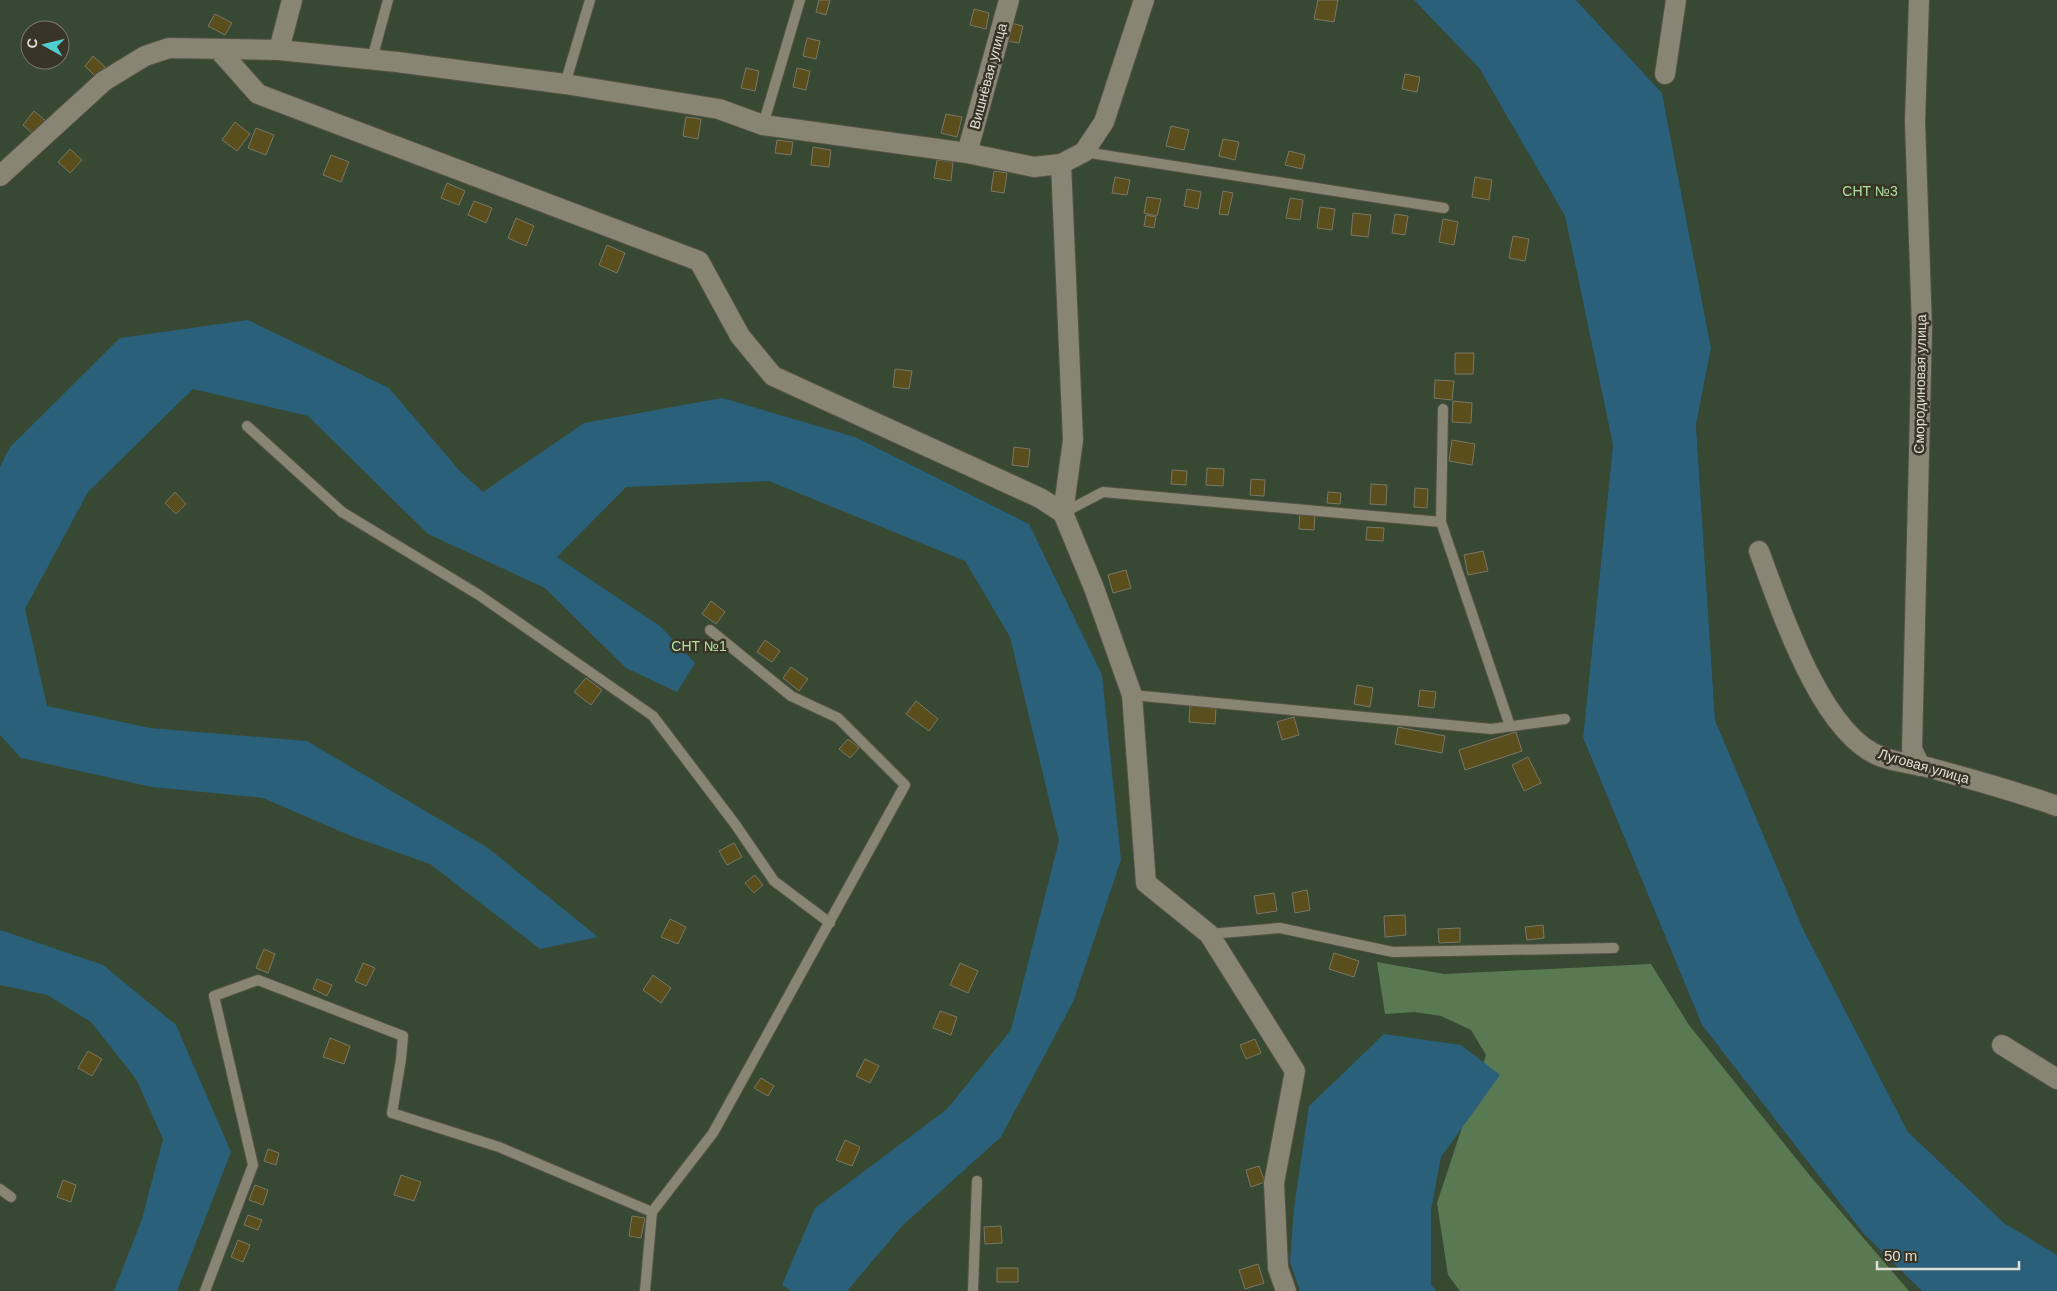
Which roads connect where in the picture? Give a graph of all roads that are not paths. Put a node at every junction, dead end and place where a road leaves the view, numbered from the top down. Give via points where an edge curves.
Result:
1 (292, 0) edge
2 (388, 0) edge
3 (590, 0) edge
4 (800, 0) edge
5 (1009, 0) edge
6 (1144, 0) edge
7 (1676, 0) edge
8 (1919, 0) edge
9 (219, 50) junction
10 (279, 50) junction
11 (372, 59) junction
12 (1665, 74) dead end
13 (565, 84) junction
14 (764, 125) junction
15 (1084, 152) junction
16 (967, 153) junction
17 (1061, 164) junction
18 (0, 176) edge
19 (1444, 208) dead end
20 (1443, 409) dead end
21 (247, 426) dead end
22 (1063, 513) junction
23 (1442, 522) junction
24 (1759, 551) dead end
25 (710, 630) dead end
26 (1132, 695) junction
27 (1566, 719) dead end
28 (1510, 726) junction
29 (1920, 766) junction
30 (2057, 806) edge
31 (830, 923) junction
32 (1210, 934) junction
33 (1614, 948) dead end
34 (2002, 1045) dead end
35 (2057, 1079) edge
36 (976, 1181) dead end
37 (0, 1190) edge
38 (11, 1197) dead end
39 (652, 1212) junction
40 (205, 1291) edge
41 (645, 1291) edge
42 (973, 1291) edge
43 (1286, 1291) edge

1 - 10 street
2 - 11 lane
3 - 13 lane
4 - 14 lane
5 - 16 street, Вишнёвая улица
6 - 15 street via 1104,122
7 - 12 street
8 - 29 street, Смородиновая улица via 1916,122 1922,328 1912,749
9 - 10 street
9 - 18 street via 169,48 145,56 104,81
9 - 22 street via 258,94 700,261 740,336 773,376 1040,498
10 - 11 street
11 - 13 street
13 - 14 street via 719,108
14 - 16 street
15 - 17 street
15 - 19 lane
16 - 17 street via 1034,167
17 - 22 street via 1073,440
20 - 23 lane
21 - 31 lane via 342,512 478,595 653,716 735,824 774,882
22 - 23 lane via 1103,492
22 - 26 street
23 - 28 lane
24 - 29 street, Луговая улица via 1798,653 1818,694 1853,740 1881,757
25 - 31 lane via 791,696 838,718 905,785
26 - 28 lane via 1491,729
26 - 32 street via 1146,883
27 - 28 lane
29 - 30 street, Луговая улица
31 - 39 lane via 713,1133
32 - 33 lane via 1280,928 1392,952
32 - 43 street via 1295,1071 1274,1183 1278,1268
34 - 35 street
36 - 42 lane
37 - 38 lane
39 - 40 lane via 499,1147 392,1113 403,1036 258,980 214,996 253,1165
39 - 41 lane

